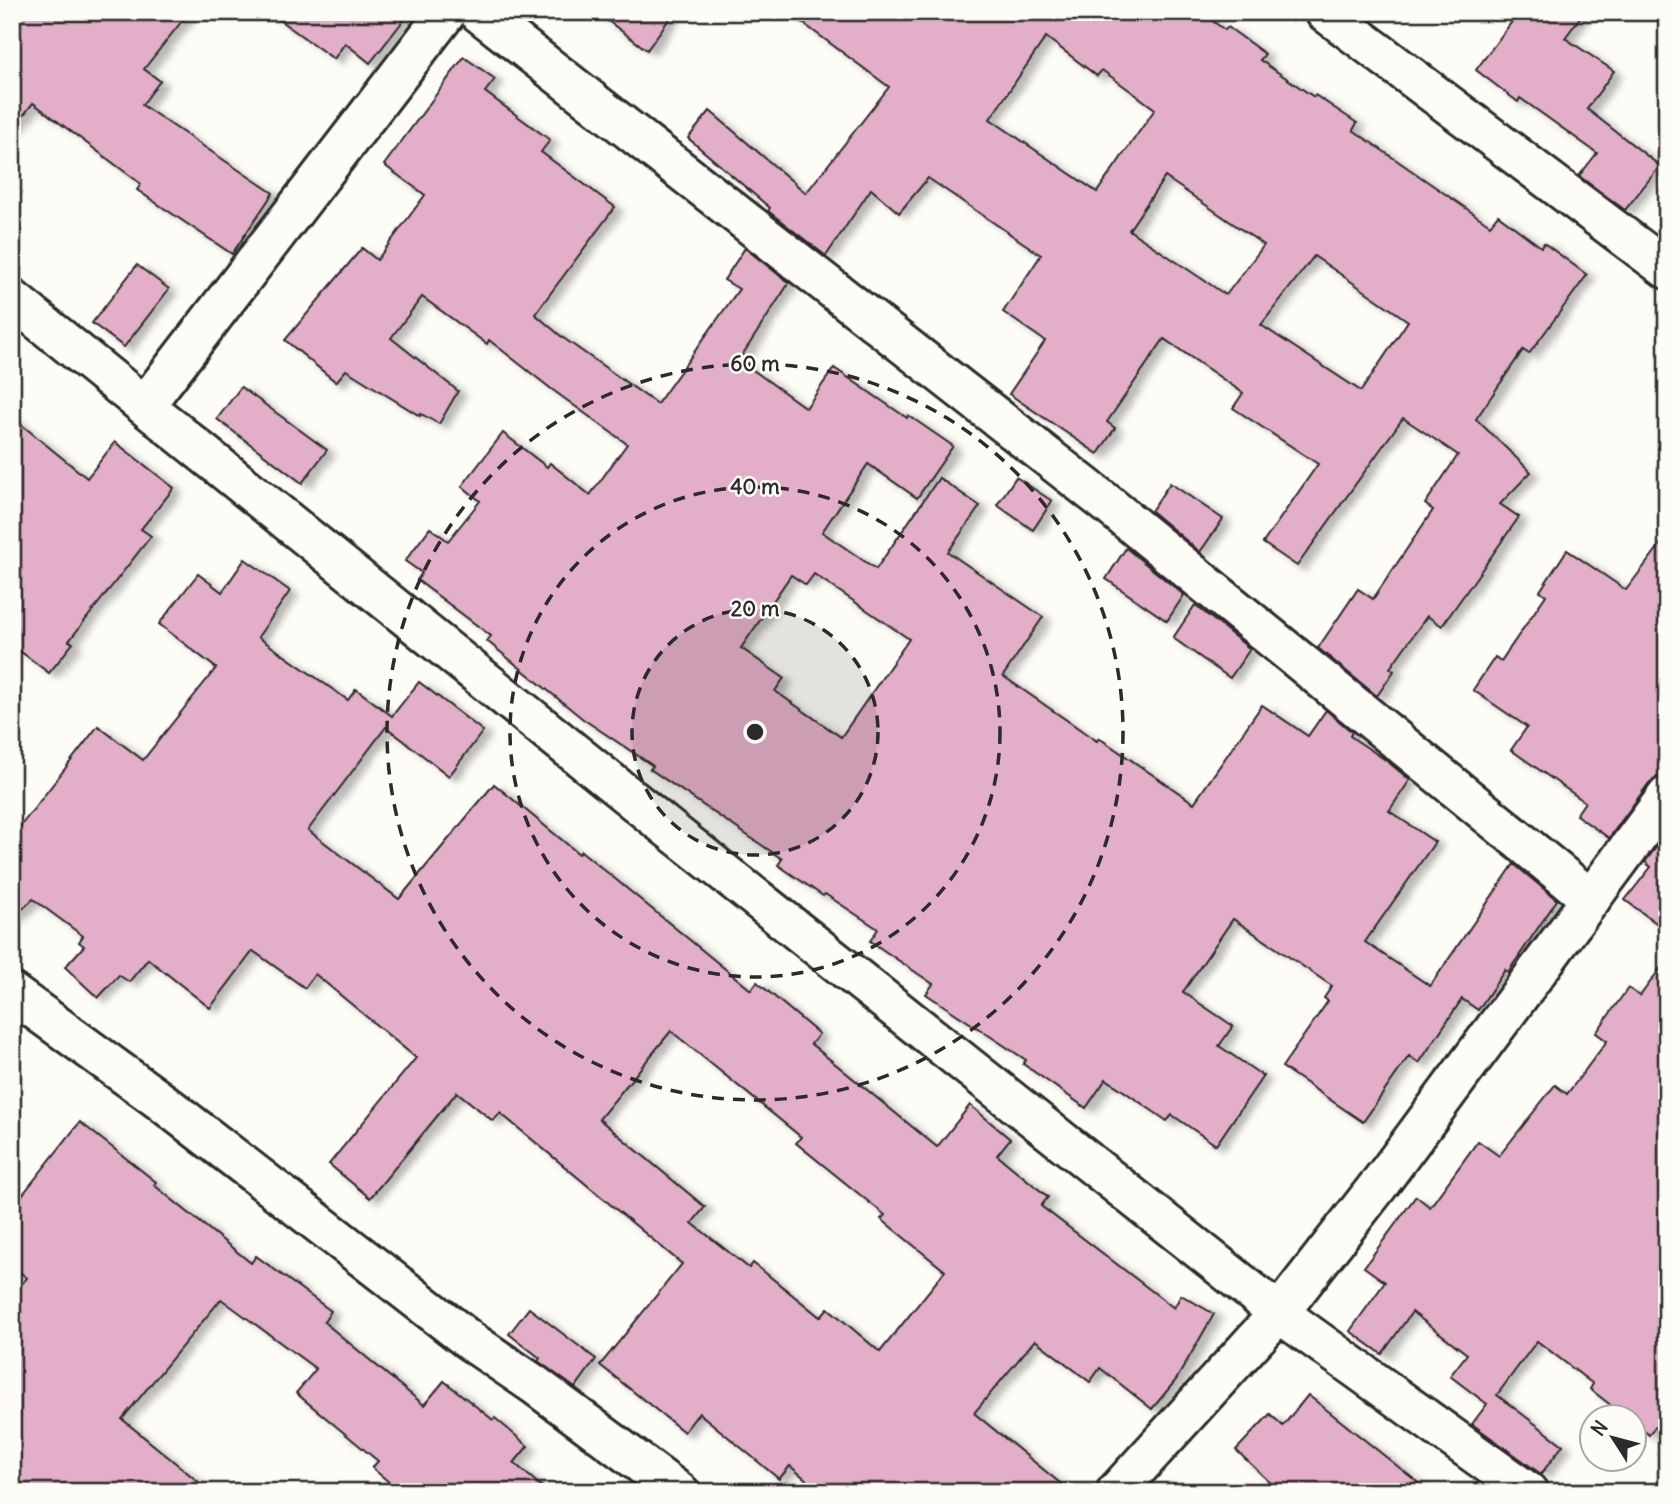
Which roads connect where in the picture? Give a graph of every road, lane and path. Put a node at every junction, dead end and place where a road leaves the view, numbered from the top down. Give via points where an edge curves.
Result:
1 (447, 12) edge
2 (478, 12) edge
3 (1325, 12) edge
4 (1667, 269) edge
5 (12, 299) edge
6 (145, 405) junction
7 (1667, 796) edge
8 (1591, 899) junction
9 (12, 993) edge
10 (1279, 1313) junction
11 (679, 1492) edge
12 (1116, 1492) edge
13 (1528, 1492) edge

1 - 6 street
2 - 8 street via 1105,502
3 - 4 street
5 - 6 street
6 - 10 street
7 - 8 street
8 - 10 street
9 - 11 street
10 - 12 street
10 - 13 street

